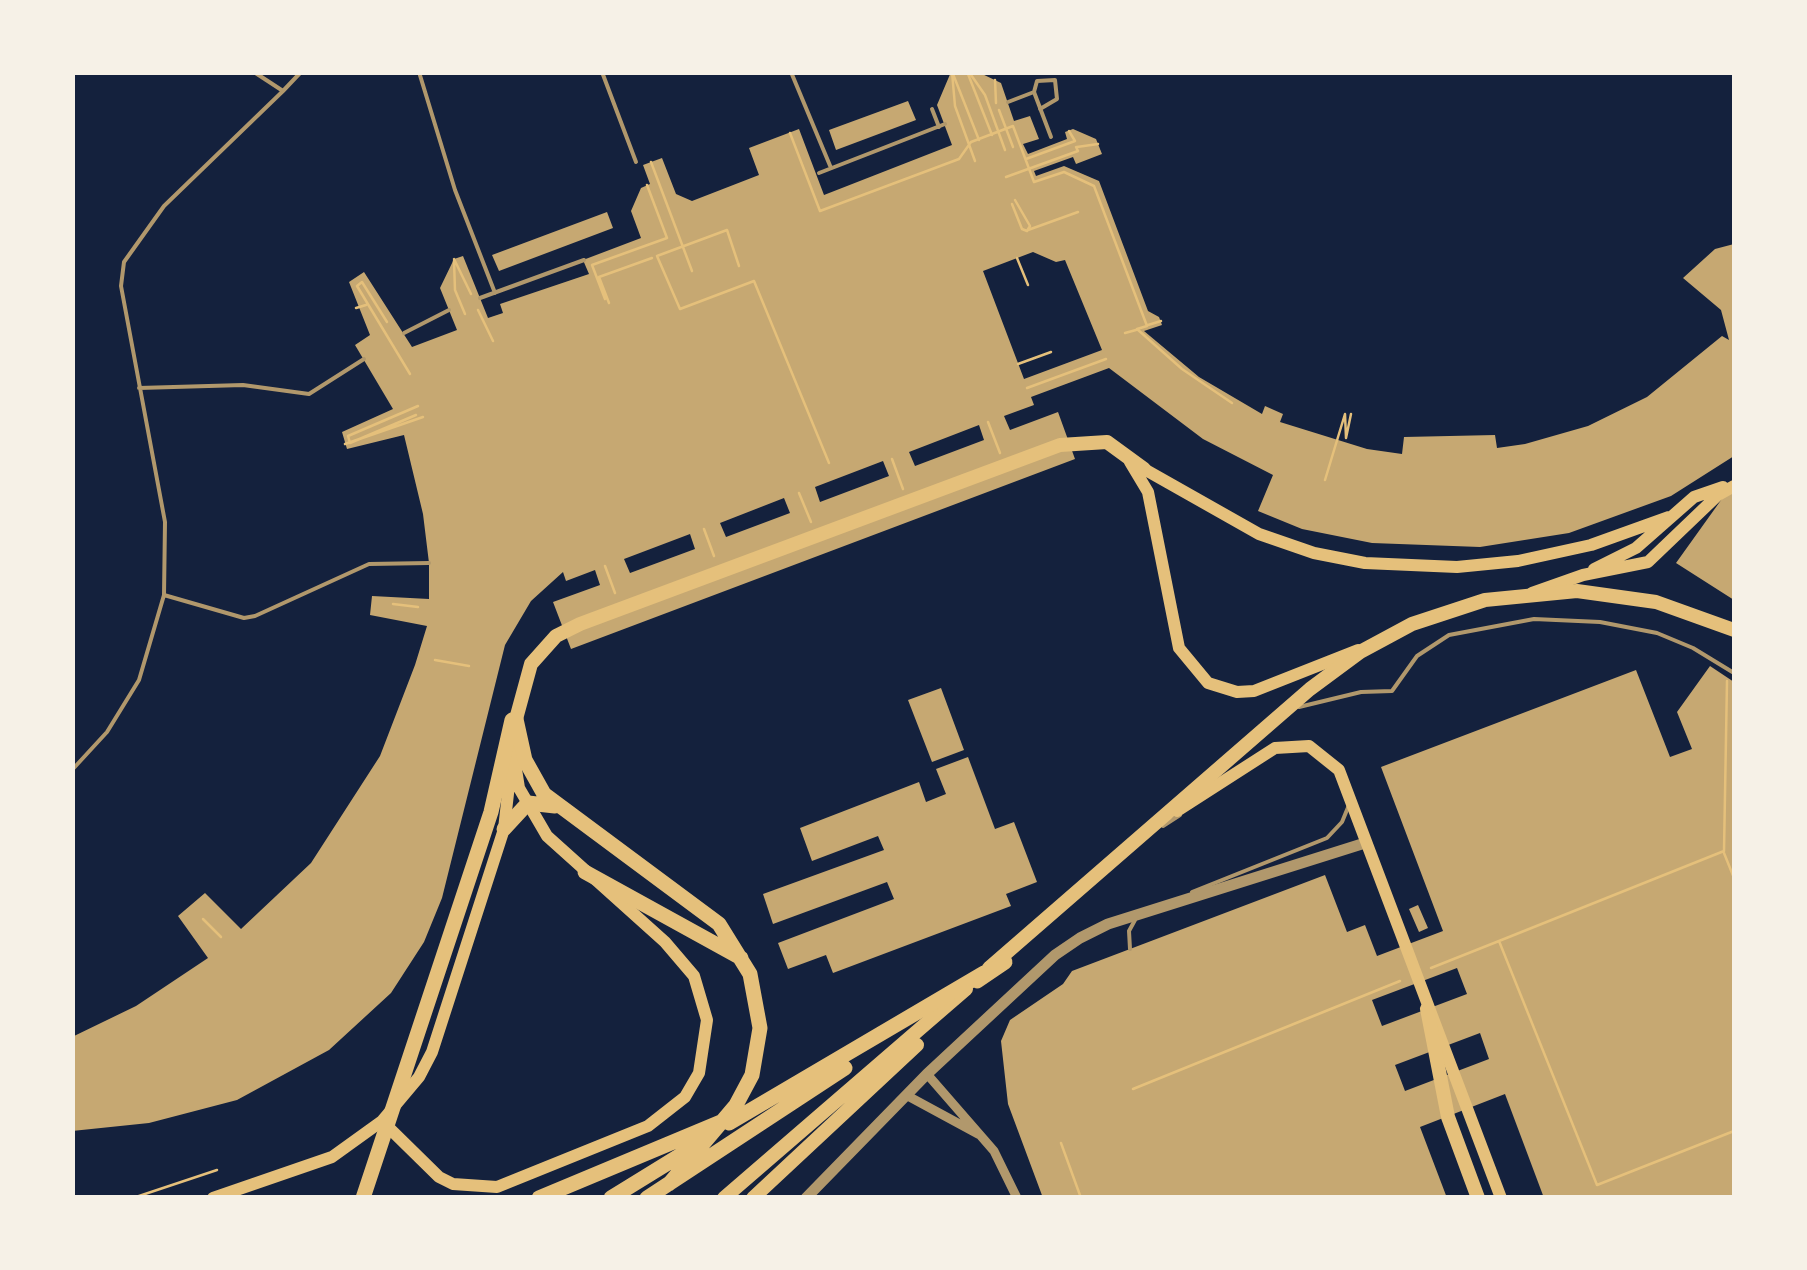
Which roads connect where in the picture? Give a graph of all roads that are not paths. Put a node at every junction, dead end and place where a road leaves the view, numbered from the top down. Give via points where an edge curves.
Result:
1 (254, 72) edge
2 (301, 72) edge
3 (419, 72) edge
4 (602, 72) edge
5 (790, 72) edge
6 (283, 91) junction
7 (1034, 92) junction
8 (1008, 102) dead end
9 (932, 109) dead end
10 (1040, 109) junction
11 (1051, 137) dead end
12 (636, 162) dead end
13 (832, 168) junction
14 (819, 172) dead end
15 (584, 260) dead end
16 (495, 293) junction
17 (480, 298) dead end
18 (449, 310) dead end
19 (404, 333) dead end
20 (364, 359) dead end
21 (139, 388) junction
22 (1144, 469) junction
23 (1734, 485) edge
24 (1669, 517) junction
25 (429, 562) dead end
26 (1530, 593) junction
27 (164, 595) junction
28 (1732, 630) edge
29 (1734, 642) edge
30 (1374, 644) junction
31 (1342, 666) junction
32 (1734, 672) edge
33 (1286, 710) junction
34 (514, 719) junction
35 (72, 770) edge
36 (555, 806) junction
37 (504, 830) junction
38 (1143, 833) junction
39 (1365, 842) junction
40 (1110, 858) junction
41 (584, 872) junction
42 (1130, 949) dead end
43 (744, 960) junction
44 (1004, 962) junction
45 (984, 972) junction
46 (1427, 1010) junction
47 (927, 1074) junction
48 (906, 1095) junction
49 (744, 1113) junction
50 (382, 1121) junction
51 (983, 1136) junction
52 (792, 1161) junction
53 (668, 1184) junction
54 (213, 1198) edge
55 (363, 1198) edge
56 (540, 1198) edge
57 (611, 1198) edge
58 (648, 1198) edge
59 (724, 1198) edge
60 (753, 1198) edge
61 (764, 1198) edge
62 (806, 1198) edge
63 (1017, 1198) edge
64 (1478, 1198) edge
65 (1502, 1198) edge

1 - 6 lane
2 - 6 lane
3 - 16 lane
4 - 12 lane
5 - 13 lane
6 - 21 lane via 164,206 124,262 121,286
7 - 8 lane
7 - 10 lane
7 - 10 lane via 1044,78 1058,85 1057,100
9 - 13 lane via 942,126
10 - 11 lane
13 - 14 lane
15 - 16 lane
16 - 17 lane
18 - 19 lane
20 - 21 lane via 309,394 243,385
21 - 27 lane via 165,522
22 - 24 main road via 1259,534 1365,563 1457,567 1518,561
22 - 31 main road via 1175,633 1190,665 1237,690
22 - 34 main road via 1107,442 1060,445 556,636 530,664
23 - 24 main road via 1694,497
23 - 26 main road via 1648,562
24 - 26 main road via 1617,560
25 - 27 lane via 369,564 244,618
26 - 28 main road via 1622,595
26 - 29 main road via 1655,602
26 - 30 main road via 1456,608
26 - 31 main road via 1422,620
27 - 35 lane via 138,680
30 - 34 main road via 1254,691 1208,683 1180,648 1142,476 1123,455 1086,446 1008,466 580,628 536,661
30 - 40 main road via 1310,689
31 - 33 main road
32 - 33 lane via 1677,640 1636,628 1517,620 1439,640 1412,661 1392,691
33 - 38 main road
34 - 36 highway via 525,760
34 - 37 main road
34 - 41 main road via 514,770 525,803
34 - 55 highway via 491,812
36 - 37 highway via 528,803
36 - 43 highway via 715,921
37 - 50 main road via 432,1052
38 - 39 main road via 1275,748 1293,744 1326,755 1339,770
38 - 44 main road
39 - 46 main road
39 - 47 street via 1108,924 1039,969
40 - 42 lane via 1285,745 1320,750 1345,775 1347,812 1326,838 1140,915 1129,932
40 - 45 main road
41 - 43 highway
41 - 50 main road via 666,942 694,976 707,1020 706,1046 685,1097 648,1126 496,1187 439,1178
43 - 53 highway via 759,1020 755,1069 736,1106
44 - 52 main road
44 - 53 highway
45 - 49 highway
45 - 59 main road
46 - 64 main road via 1448,1116
46 - 65 main road
47 - 48 street
47 - 51 street
48 - 51 street
48 - 62 street
49 - 56 highway
49 - 57 highway
50 - 54 main road via 316,1165
51 - 63 street
52 - 60 main road
52 - 61 main road
53 - 58 highway

